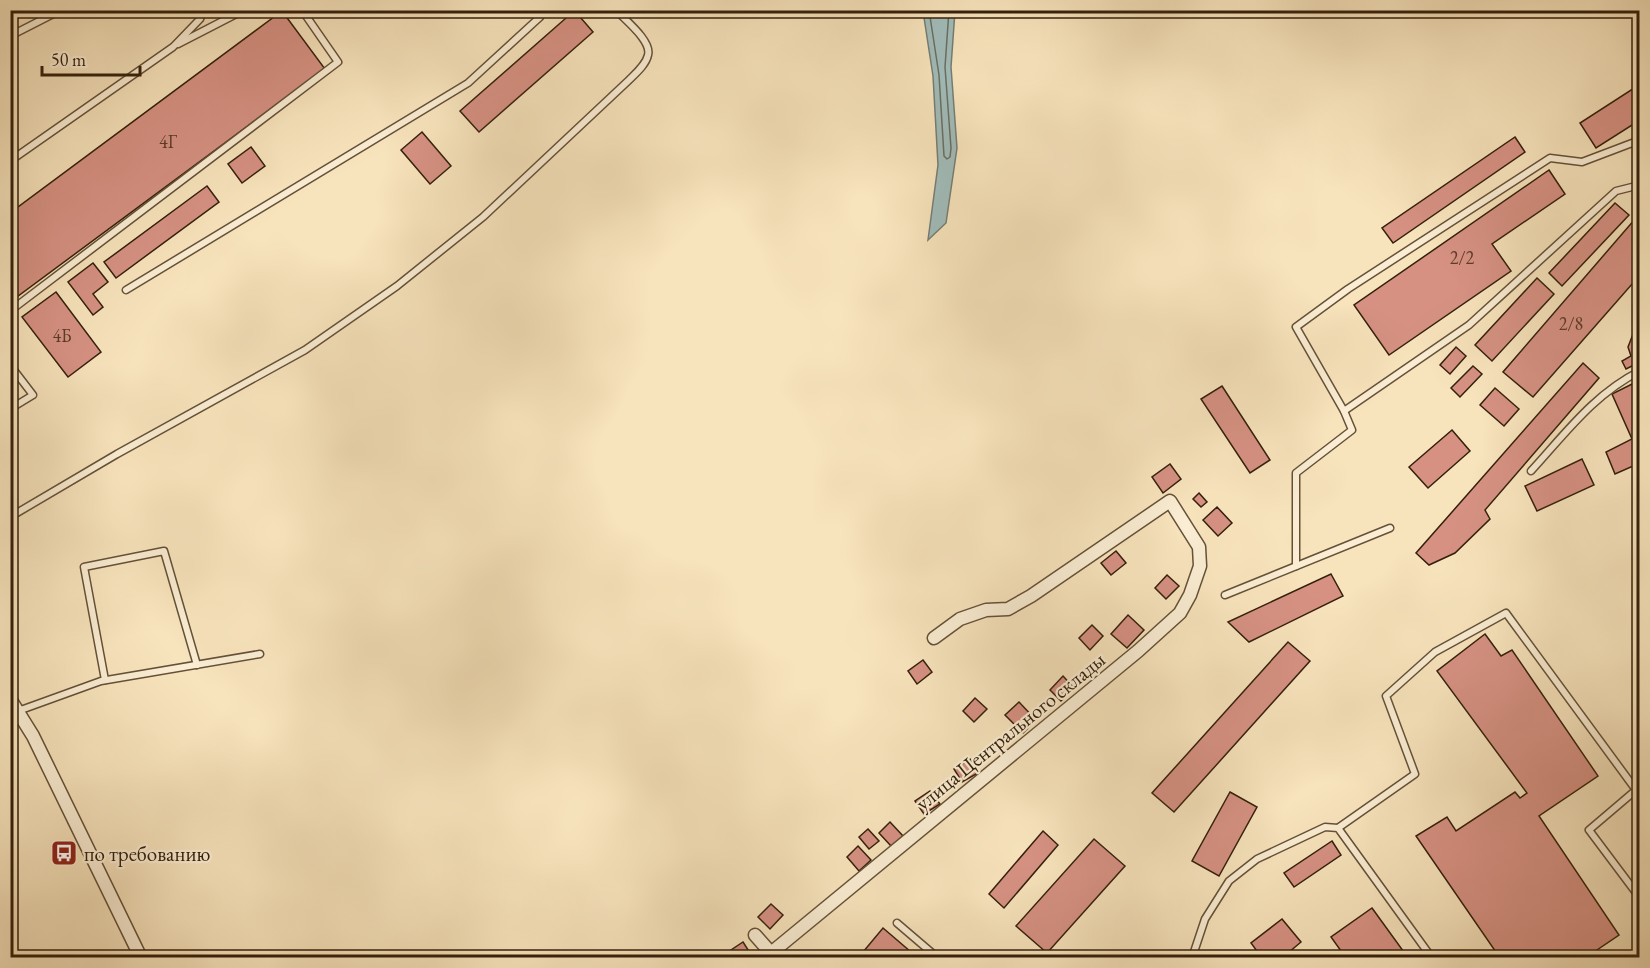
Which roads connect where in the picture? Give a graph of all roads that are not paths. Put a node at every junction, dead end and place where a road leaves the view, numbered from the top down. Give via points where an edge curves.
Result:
1 (62, 10) edge
2 (203, 10) edge
3 (244, 10) edge
4 (302, 10) edge
5 (538, 10) edge
6 (616, 10) edge
7 (10, 36) edge
8 (172, 47) junction
9 (1640, 140) edge
10 (10, 161) edge
11 (1640, 185) edge
12 (126, 290) dead end
13 (10, 311) edge
14 (10, 365) edge
15 (1640, 371) edge
16 (10, 409) edge
17 (1344, 411) junction
18 (1532, 471) dead end
19 (10, 517) edge
20 (1390, 528) dead end
21 (1296, 566) junction
22 (1225, 595) dead end
23 (934, 638) dead end
24 (260, 654) dead end
25 (197, 664) junction
26 (105, 680) junction
27 (10, 699) edge
28 (18, 711) junction
29 (1338, 828) junction
30 (1640, 898) edge
31 (897, 923) dead end
32 (755, 934) dead end
33 (771, 955) edge
34 (141, 957) edge
35 (938, 957) edge
36 (1192, 957) edge
37 (1432, 957) edge

1 - 7 lane
2 - 8 lane via 200,19
3 - 8 lane
4 - 13 lane via 338,62
5 - 12 lane via 540,17 468,83
6 - 19 lane via 643,37 649,54 645,62 483,218 397,286 305,350
8 - 10 lane
9 - 17 lane via 1582,162 1550,158 1296,327
11 - 17 lane via 1616,191 1469,325
14 - 16 lane via 33,395
15 - 18 lane via 1619,382 1590,406
17 - 21 lane via 1352,430 1296,473
20 - 21 lane
21 - 22 lane
23 - 33 street, улица Центрального склады via 960,619 986,610 1008,609 1031,596 1170,501 1199,547 1200,566 1180,613
24 - 25 lane
25 - 26 lane
25 - 26 lane via 164,551 84,567
26 - 28 lane
27 - 28 street
28 - 34 street
29 - 30 lane via 1415,774 1386,696 1435,652 1506,613 1636,790 1589,830
29 - 36 lane via 1325,827 1257,859 1229,881 1205,919
29 - 37 lane
31 - 35 lane
32 - 33 street

